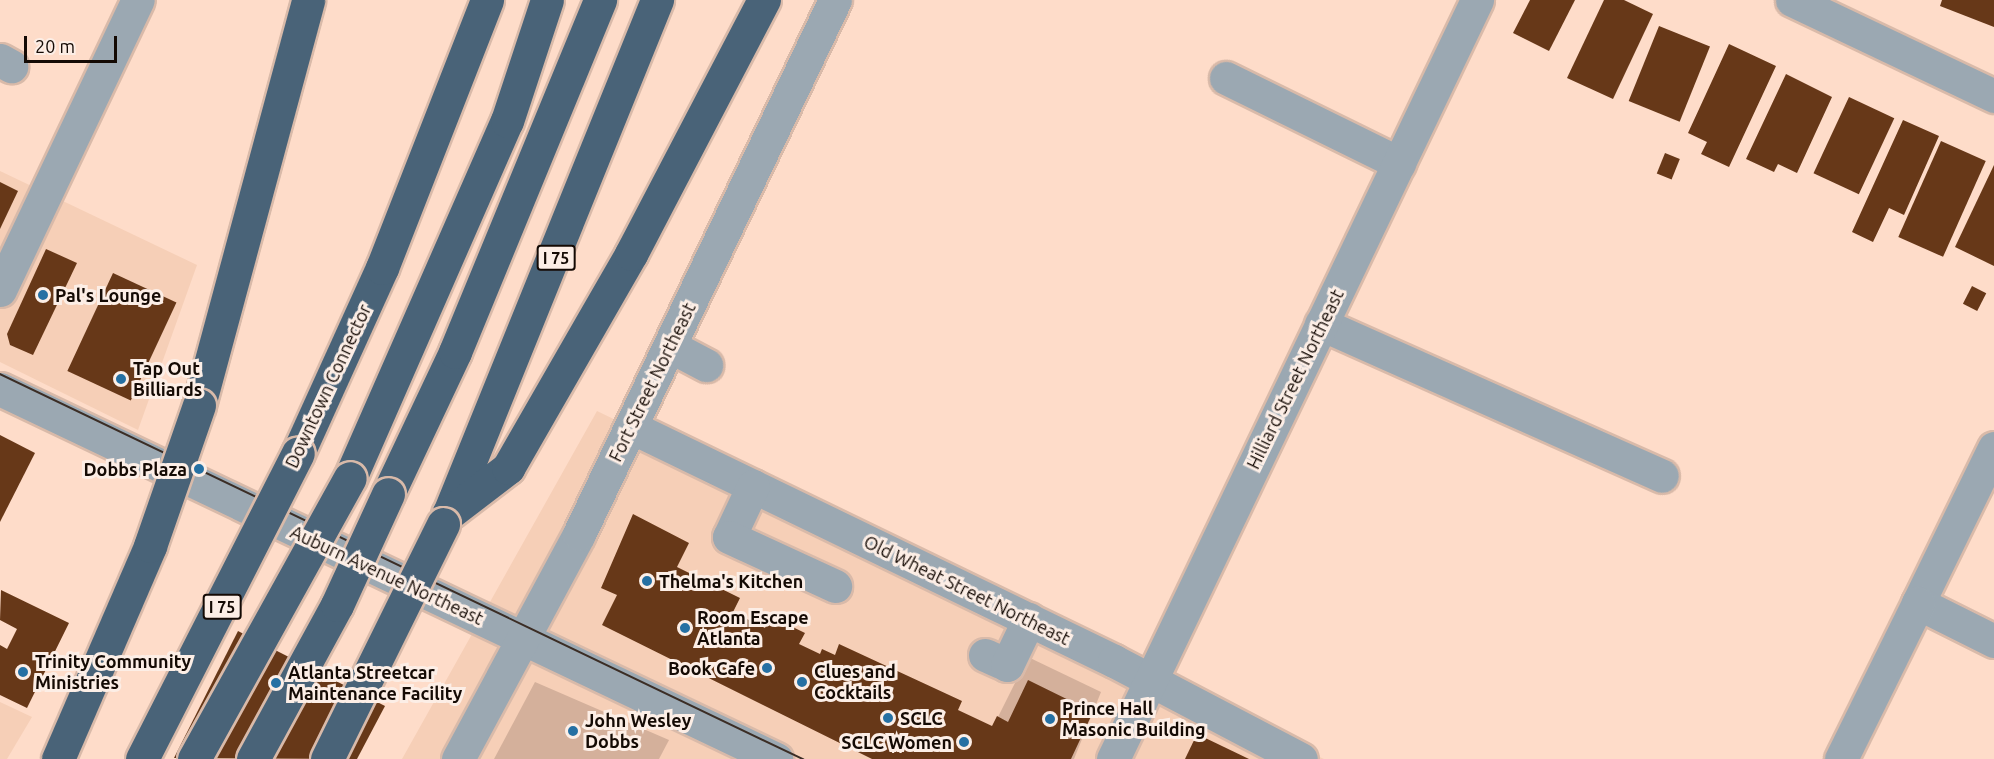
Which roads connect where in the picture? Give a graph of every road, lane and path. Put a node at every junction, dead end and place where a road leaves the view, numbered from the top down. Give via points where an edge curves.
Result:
1 (138, 0) edge
2 (308, 0) edge
3 (470, 0) edge
4 (487, 0) edge
5 (547, 0) edge
6 (600, 0) edge
7 (657, 0) edge
8 (764, 0) edge
9 (835, 0) edge
10 (1477, 0) edge
11 (1792, 0) edge
12 (469, 53) junction
13 (1226, 78) dead end
14 (1994, 96) edge
15 (1399, 163) junction
16 (0, 290) edge
17 (1321, 324) junction
18 (670, 346) junction
19 (706, 365) dead end
20 (0, 389) edge
21 (631, 427) junction
22 (1994, 448) edge
23 (1662, 476) dead end
24 (753, 486) junction
25 (446, 519) junction
26 (835, 586) dead end
27 (1918, 603) junction
28 (1029, 619) junction
29 (523, 639) junction
30 (1994, 640) edge
31 (985, 655) dead end
32 (1149, 682) junction
33 (58, 759) edge
34 (142, 759) edge
35 (194, 759) edge
36 (253, 759) edge
37 (327, 759) edge
38 (458, 759) edge
39 (776, 759) edge
40 (1113, 759) edge
41 (1301, 759) edge
42 (1841, 759) edge

1 - 16 street
2 - 33 highway, bridge via 199,405 150,546
3 - 12 highway
4 - 12 highway, Downtown Connector / I 75
5 - 35 highway, bridge via 507,121 350,478
6 - 36 highway, bridge via 455,352 336,605
7 - 25 highway, I 75
8 - 25 highway via 631,254 507,468
9 - 18 street, Fort Street Northeast
10 - 15 street, Hilliard Street Northeast
11 - 14 street
12 - 34 highway, Downtown Connector / I 75, bridge via 382,268 298,453
13 - 15 street
15 - 17 street, Hilliard Street Northeast
17 - 23 street
17 - 32 street, Hilliard Street Northeast
18 - 19 street
18 - 21 street, Fort Street Northeast
20 - 29 street, Auburn Avenue Northeast
21 - 24 street, Old Wheat Street Northeast
21 - 29 street, Fort Street Northeast
22 - 27 street
24 - 26 street via 729,537
24 - 28 street, Old Wheat Street Northeast
25 - 37 highway, I 75, bridge
27 - 30 street
27 - 42 street
28 - 31 street via 1006,665
28 - 32 street, Old Wheat Street Northeast
29 - 38 street, Fort Street Northeast
29 - 39 street, Auburn Avenue Northeast
32 - 40 street, Hilliard Street Northeast
32 - 41 street, Old Wheat Street Northeast

